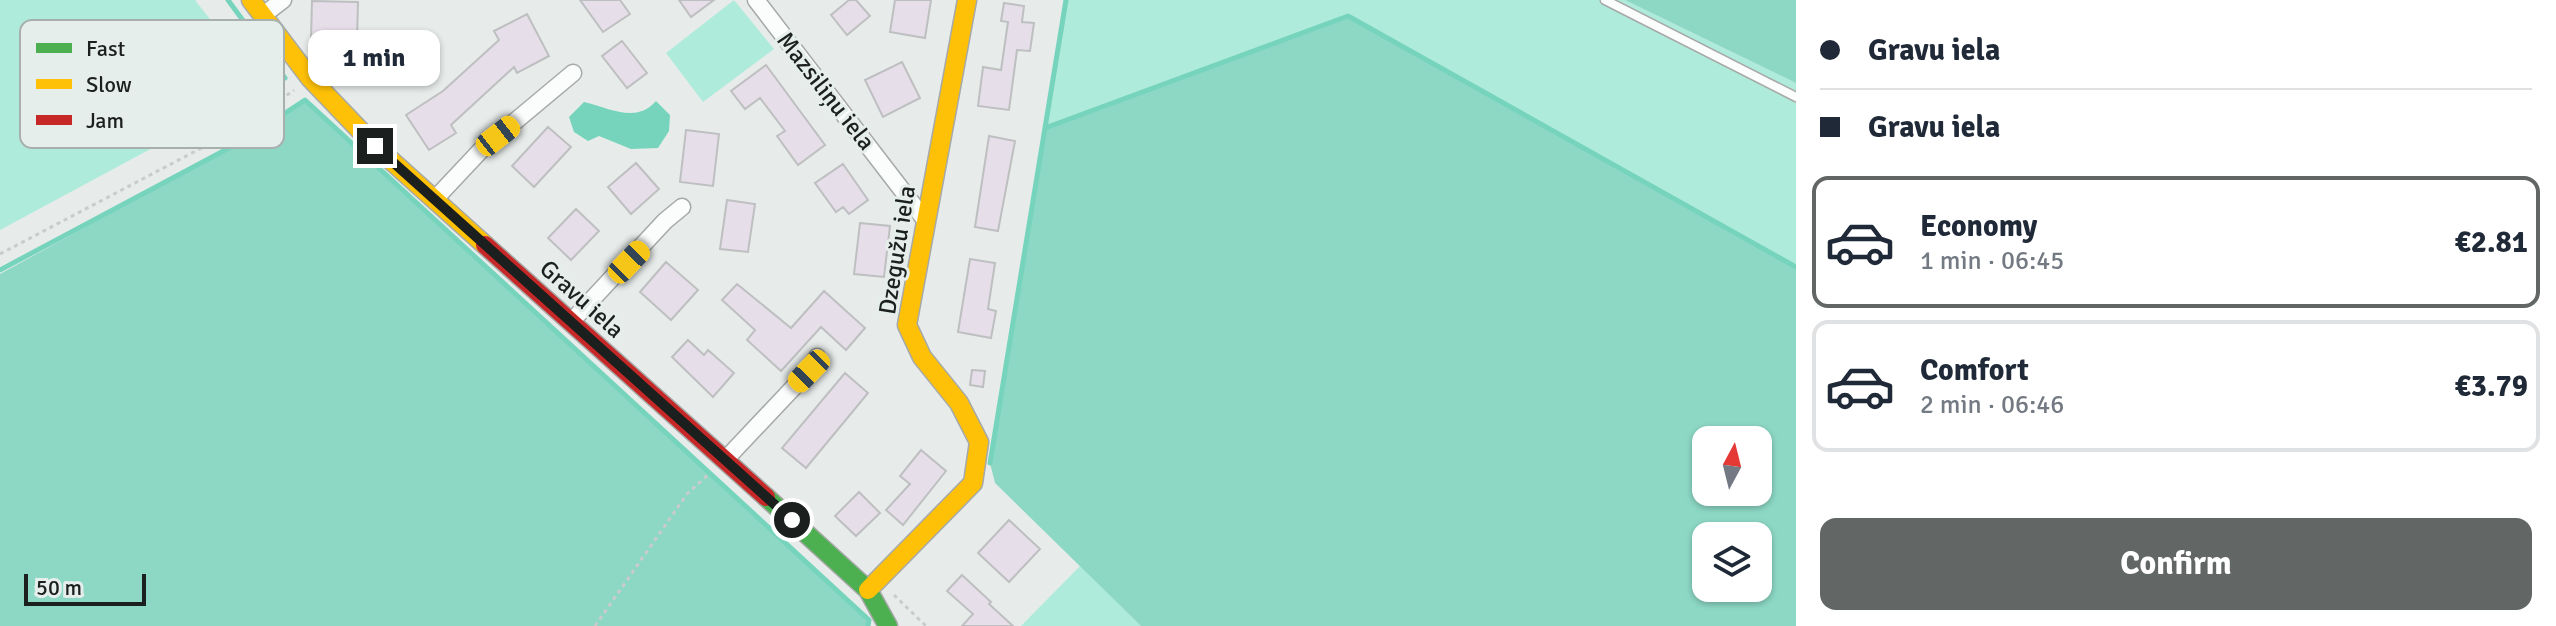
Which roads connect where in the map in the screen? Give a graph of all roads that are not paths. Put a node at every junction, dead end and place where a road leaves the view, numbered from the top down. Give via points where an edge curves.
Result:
1 (251, 0) edge
2 (283, 0) edge
3 (756, 0) edge
4 (967, 0) edge
5 (1605, 0) edge
6 (262, 16) junction
7 (265, 20) edge
8 (284, 44) edge
9 (573, 73) dead end
10 (1796, 97) edge
11 (435, 199) junction
12 (682, 207) dead end
13 (925, 220) junction
14 (571, 322) junction
15 (817, 357) dead end
16 (725, 460) junction
17 (868, 590) junction
18 (888, 626) edge

1 - 6 street, Gravu iela
2 - 6 street
3 - 13 street, Mazsiliņu iela
4 - 13 street, Dzegužu iela
5 - 10 lane
6 - 7 street, Gravu iela
8 - 11 street, Gravu iela via 375,146
9 - 11 street via 482,149
11 - 14 street, Gravu iela
12 - 14 street
13 - 17 street, Dzegužu iela via 907,325 979,442 973,483
14 - 16 street, Gravu iela
15 - 16 street
16 - 17 street, Gravu iela
17 - 18 street, Gravu iela

